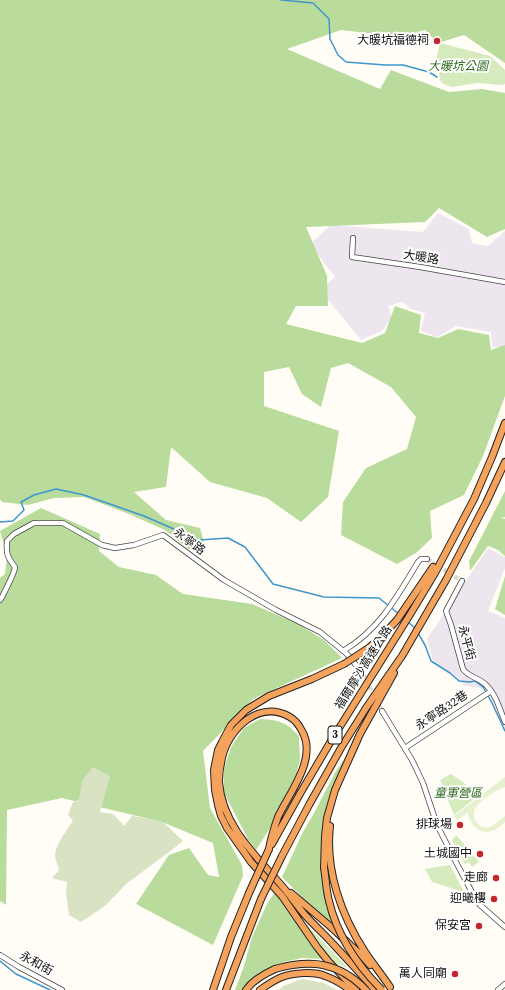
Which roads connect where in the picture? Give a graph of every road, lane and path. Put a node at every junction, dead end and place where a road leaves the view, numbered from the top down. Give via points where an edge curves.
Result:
1 (353, 238) dead end
2 (505, 282) edge
3 (505, 423) edge
4 (505, 462) edge
5 (474, 499) junction
6 (427, 559) dead end
7 (462, 581) dead end
8 (0, 600) edge
9 (343, 651) junction
10 (402, 656) junction
11 (362, 675) tunnel mouth
12 (491, 690) junction
13 (382, 710) tunnel mouth
14 (505, 722) edge
15 (405, 748) junction
16 (340, 779) junction
17 (269, 849) junction
18 (283, 887) junction
19 (282, 896) junction
20 (505, 927) edge
21 (0, 955) edge
22 (505, 984) edge
23 (392, 988) edge
24 (62, 990) edge
25 (213, 990) edge
26 (226, 990) edge
27 (246, 990) edge
28 (260, 990) edge
29 (350, 990) edge
30 (356, 990) edge
31 (366, 990) edge
32 (372, 990) edge
33 (375, 990) edge
34 (382, 990) edge
35 (498, 990) edge

1 - 2 street, 大暖路 via 352,257
3 - 5 highway, 福爾摩沙高速公路 / 3
4 - 10 highway, 福爾摩沙高速公路 / 3 via 446,580
5 - 17 highway, 福爾摩沙高速公路 / 3 via 407,621 331,742
5 - 19 highway, bridge via 432,571 384,634 344,664 269,696 246,710 231,725 218,750 214,770 215,790 221,816 251,862
6 - 9 street via 422,558 418,562 389,609 377,623
7 - 12 street, 永平街 via 446,612 463,669
8 - 9 street, 永寧路 via 15,570 6,550 7,541 14,534 34,524 63,523 102,545 115,548 163,535 224,580 320,632
9 - 11 street, 永寧路
10 - 16 highway via 360,734
10 - 26 highway, 福爾摩沙高速公路 / 3, bridge via 341,748 282,856
12 - 14 street, 永平街
12 - 15 street, 永寧路32巷
13 - 15 street
15 - 20 street via 423,783 438,827 456,864 480,905
16 - 23 highway via 329,833 336,891 365,952
16 - 34 highway, bridge via 327,818 325,836 324,868 329,901 339,930 352,952
17 - 18 highway via 279,816 300,778 306,746 305,736 293,719 284,713 273,711 252,715 235,730 223,754 219,783 228,815 240,836
17 - 25 highway, 福爾摩沙高速公路 / 3, bridge via 231,937
18 - 23 highway via 361,954
18 - 33 highway via 305,915
19 - 30 highway via 317,947
19 - 32 highway
21 - 24 street, 永和街
22 - 35 street
27 - 31 highway, bridge via 261,976 275,969 303,963 330,966
28 - 29 highway via 282,977 312,973 324,975

